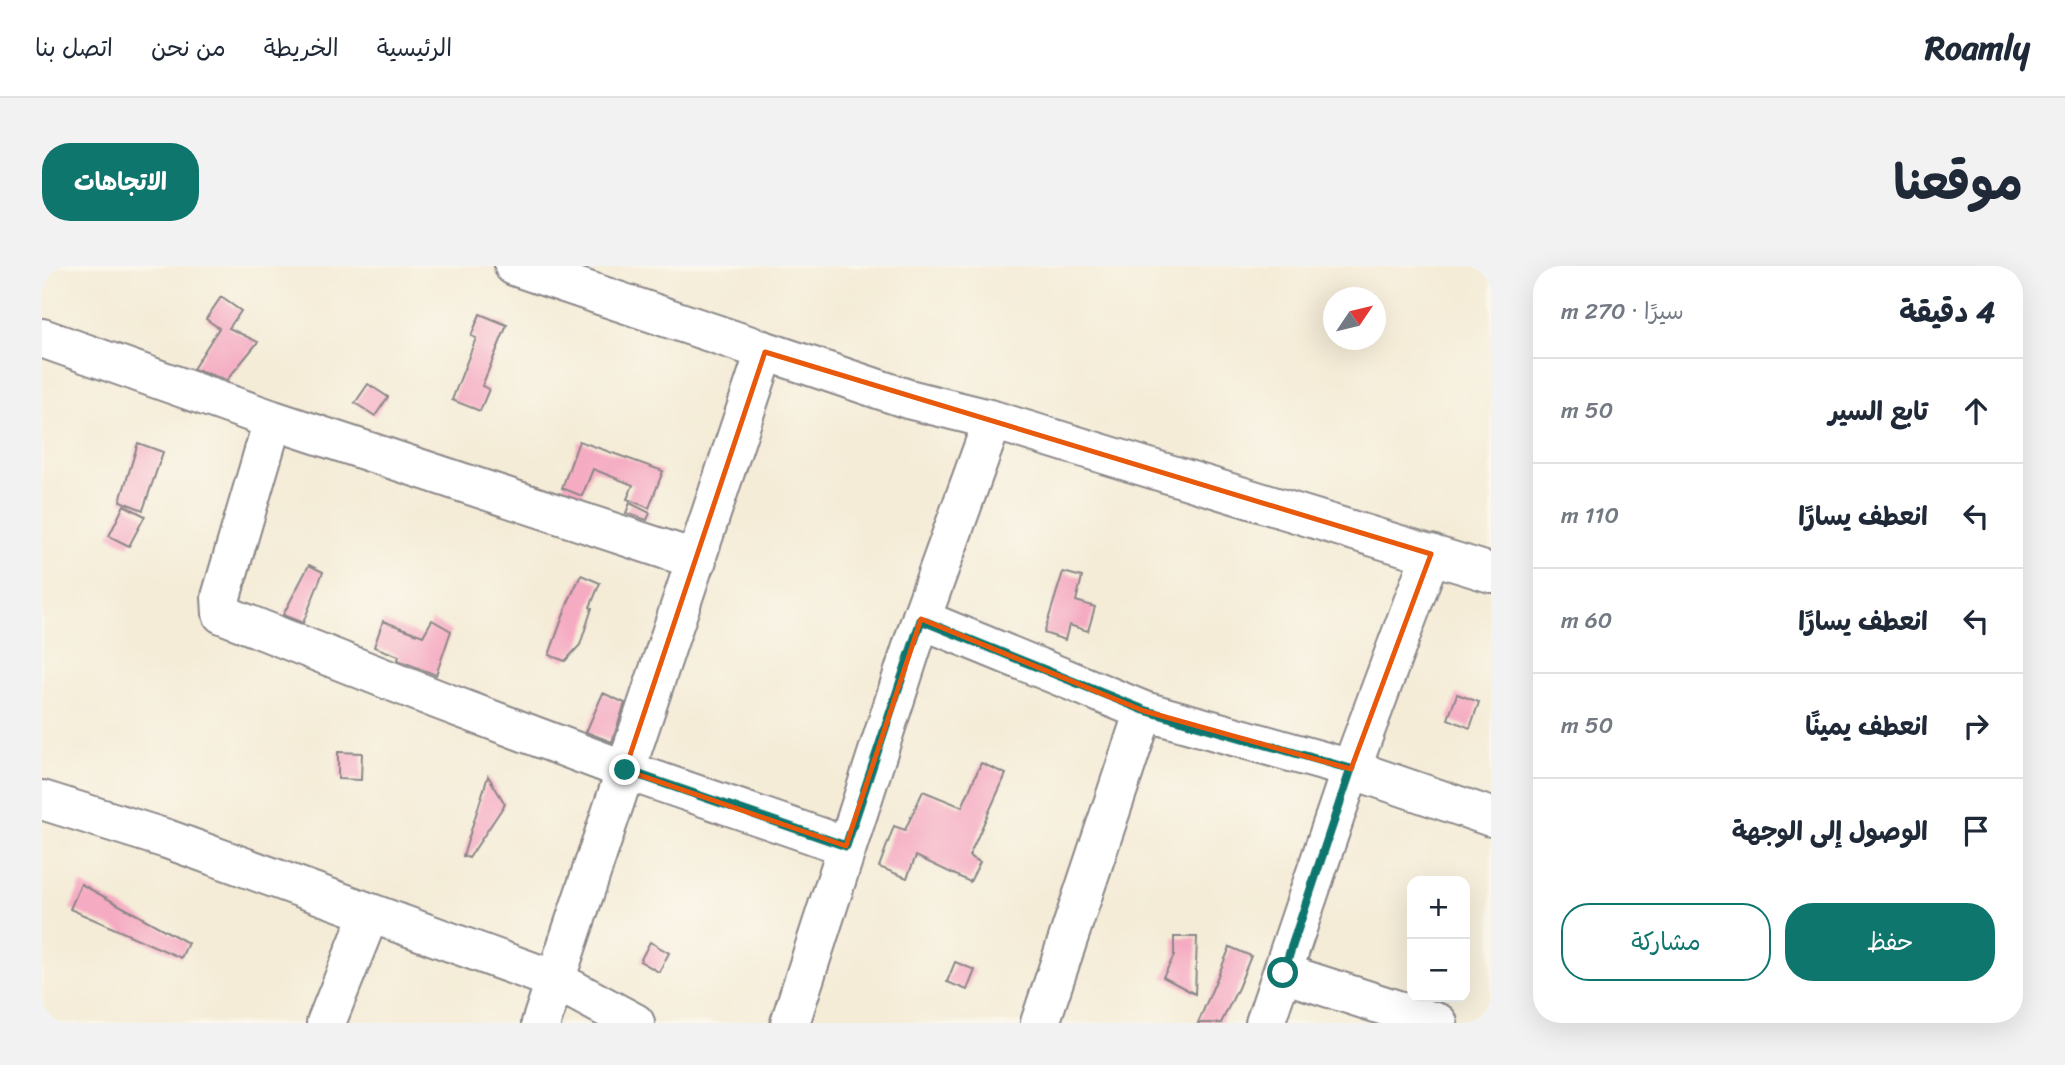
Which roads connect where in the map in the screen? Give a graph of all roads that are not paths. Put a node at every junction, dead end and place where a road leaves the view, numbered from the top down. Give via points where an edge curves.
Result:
1 (514, 266) edge
2 (42, 338) edge
3 (765, 352) junction
4 (273, 420) junction
5 (993, 420) junction
6 (1431, 554) junction
7 (697, 560) junction
8 (1491, 573) edge
9 (921, 620) junction
10 (1144, 710) junction
11 (1351, 769) junction
12 (625, 770) junction
13 (42, 800) edge
14 (1491, 817) edge
15 (846, 846) junction
16 (370, 913) junction
17 (1283, 973) junction
18 (555, 980) junction
19 (326, 1023) edge
20 (541, 1023) edge
21 (635, 1023) edge
22 (790, 1023) edge
23 (1040, 1023) edge
24 (1265, 1023) edge
25 (1438, 1023) edge

1 - 3 street
2 - 4 street
3 - 5 street via 908,399
3 - 7 street
4 - 7 street
4 - 12 street via 221,597 222,614
5 - 6 street
5 - 9 street
6 - 8 street
6 - 11 street
7 - 12 street
9 - 10 street
9 - 15 street
10 - 11 street
10 - 23 street
11 - 14 street
11 - 17 street
12 - 15 street
12 - 18 street
13 - 16 street via 167,839
15 - 22 street
16 - 18 street
16 - 19 street
17 - 24 street
17 - 25 street
18 - 20 street
18 - 21 street

